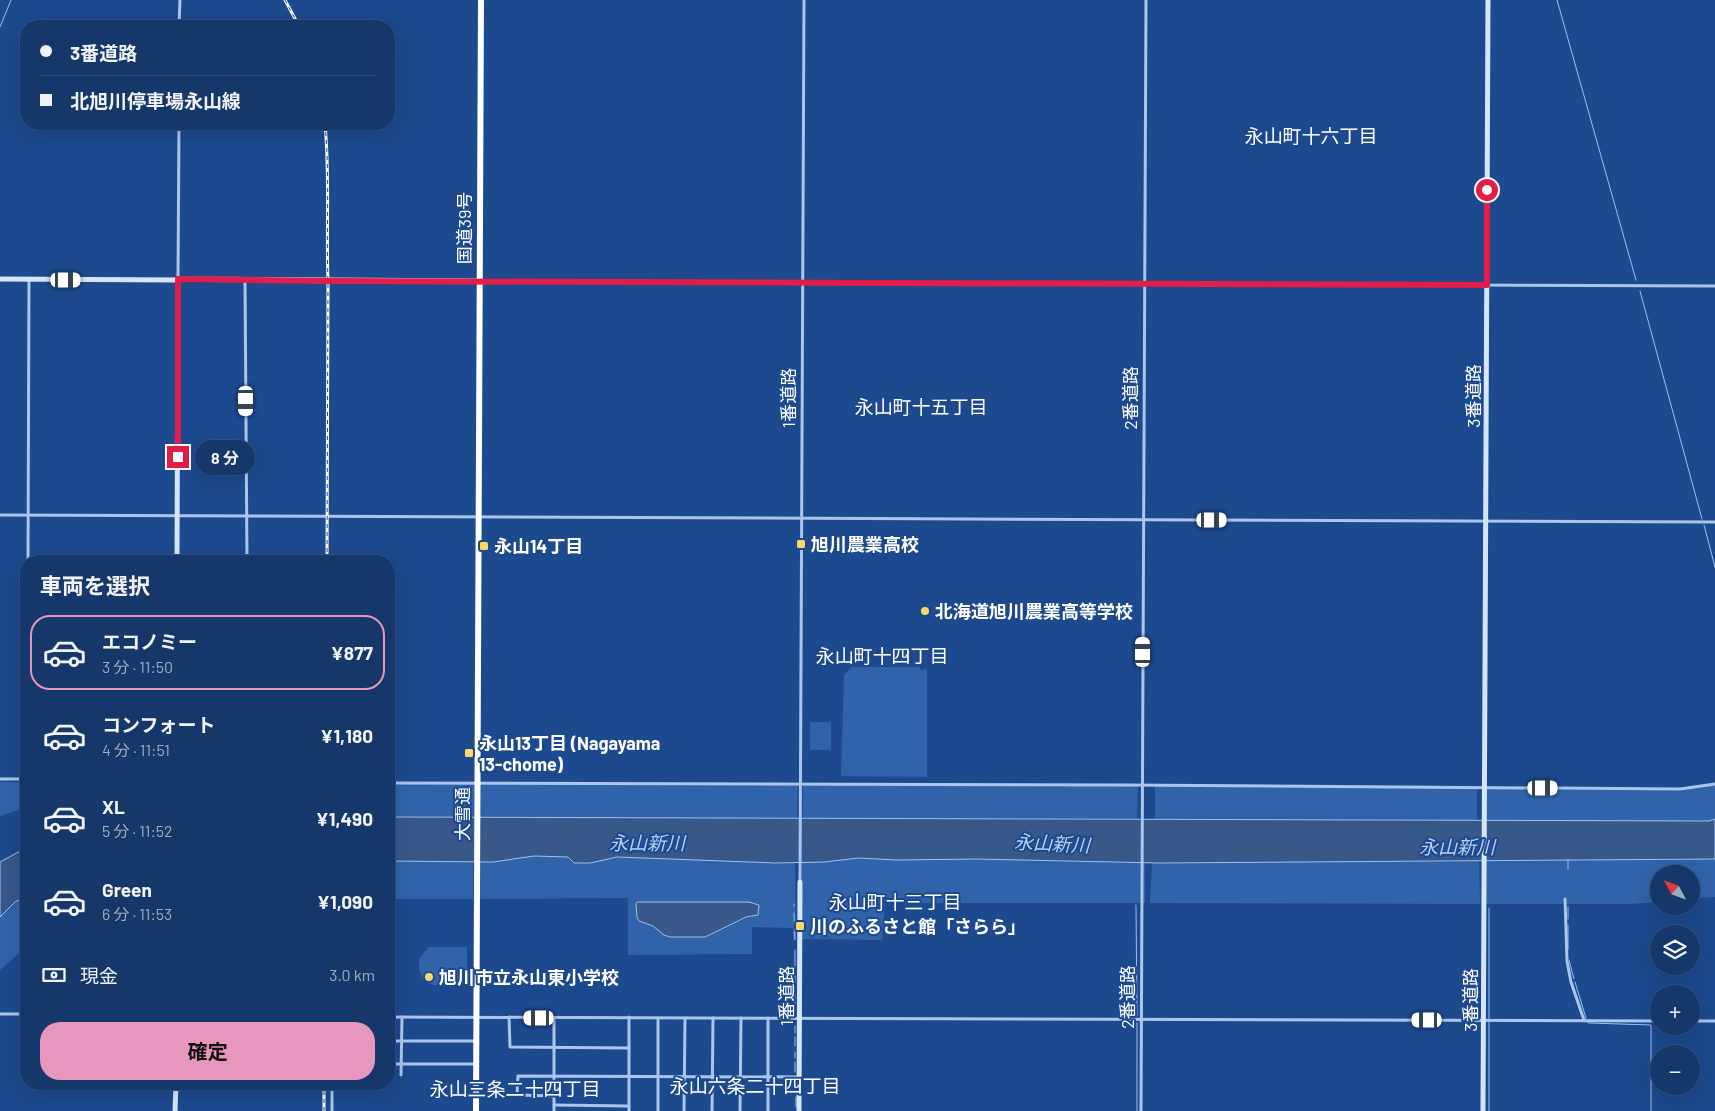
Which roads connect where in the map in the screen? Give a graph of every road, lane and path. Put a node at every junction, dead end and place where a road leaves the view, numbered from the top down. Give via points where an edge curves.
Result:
1 (180, 0) edge
2 (481, 0) edge
3 (804, 0) edge
4 (1146, 0) edge
5 (1488, 0) edge
6 (180, 20) edge
7 (179, 130) edge
8 (0, 279) edge
9 (29, 279) junction
10 (178, 279) junction
11 (245, 280) junction
12 (479, 281) junction
13 (803, 282) junction
14 (1144, 283) junction
15 (1487, 285) junction
16 (1715, 286) edge
17 (0, 515) edge
18 (28, 515) junction
19 (178, 516) junction
20 (247, 516) junction
21 (478, 517) junction
22 (801, 518) junction
23 (1143, 520) junction
24 (1486, 521) junction
25 (1715, 522) edge
26 (28, 555) edge
27 (177, 555) edge
28 (247, 555) edge
29 (0, 779) edge
30 (20, 779) edge
31 (395, 783) edge
32 (477, 783) junction
33 (800, 783) junction
34 (1715, 784) edge
35 (1142, 785) junction
36 (1485, 790) junction
37 (800, 882) joint
38 (1565, 899) dead end
39 (0, 1014) edge
40 (20, 1014) edge
41 (395, 1017) edge
42 (402, 1017) junction
43 (477, 1017) junction
44 (509, 1017) junction
45 (629, 1017) junction
46 (554, 1018) junction
47 (658, 1018) junction
48 (685, 1018) junction
49 (713, 1018) junction
50 (741, 1018) junction
51 (768, 1018) junction
52 (799, 1018) junction
53 (1141, 1019) junction
54 (1488, 1020) junction
55 (1584, 1020) junction
56 (1650, 1020) edge
57 (1700, 1021) edge
58 (1715, 1021) edge
59 (395, 1041) edge
60 (402, 1041) junction
61 (476, 1041) junction
62 (554, 1047) junction
63 (629, 1048) junction
64 (395, 1064) edge
65 (402, 1064) junction
66 (476, 1064) junction
67 (401, 1074) dead end
68 (554, 1076) junction
69 (628, 1076) junction
70 (658, 1077) junction
71 (684, 1077) junction
72 (712, 1077) junction
73 (741, 1077) junction
74 (768, 1077) junction
75 (799, 1077) junction
76 (176, 1090) edge
77 (332, 1090) edge
78 (554, 1096) junction
79 (554, 1105) junction
80 (628, 1106) junction
81 (176, 1111) edge
82 (332, 1111) edge
83 (476, 1111) edge
84 (554, 1111) edge
85 (628, 1111) edge
86 (658, 1111) edge
87 (684, 1111) edge
88 (712, 1111) edge
89 (740, 1111) edge
90 (768, 1111) edge
91 (799, 1111) edge
92 (1141, 1111) edge
93 (1484, 1111) edge

1 - 6 street
2 - 12 highway, 国道39号
3 - 13 street, 1番道路
4 - 14 street, 2番道路
5 - 15 street, 3番道路
7 - 10 street
8 - 9 street
9 - 10 street
9 - 18 street
10 - 11 street
10 - 19 street
11 - 12 street
11 - 20 street
12 - 13 street
12 - 21 highway, 国道39号
13 - 14 street
13 - 22 street, 1番道路
14 - 15 street
14 - 23 street, 2番道路
15 - 16 street
15 - 24 street, 3番道路
17 - 18 street
18 - 19 street
18 - 26 street
19 - 20 street
19 - 27 street
20 - 21 street
20 - 28 street
21 - 22 street
21 - 32 highway, 大雪通
22 - 23 street
22 - 33 street, 1番道路
23 - 24 street
23 - 35 street, 2番道路
24 - 25 street
24 - 36 street, 3番道路
29 - 30 street
31 - 32 street
32 - 33 street
32 - 43 highway, 大雪通
33 - 35 street
33 - 37 street, 1番道路
34 - 36 street via 1680,789
35 - 36 street
35 - 53 street, 2番道路
36 - 54 street, 3番道路
37 - 52 street, 1番道路
38 - 55 street via 1567,961
39 - 40 street
41 - 42 street
42 - 43 street
42 - 60 street
43 - 44 street
43 - 61 highway, 大雪通
44 - 46 street
44 - 62 street via 510,1047
45 - 46 street
45 - 47 street
45 - 63 street
46 - 62 street
47 - 48 street
47 - 70 street
48 - 49 street
48 - 71 street
49 - 50 street
49 - 72 street
50 - 51 street
50 - 73 street
51 - 52 street
51 - 74 street
52 - 53 street
52 - 75 street, 1番道路
53 - 54 street
53 - 92 street, 2番道路
54 - 55 street
54 - 93 street, 3番道路
55 - 56 street
57 - 58 street
59 - 60 street
60 - 61 street
60 - 65 street
61 - 66 highway, 大雪通
62 - 63 street
62 - 68 street
63 - 69 street
64 - 65 street
65 - 66 street
65 - 67 street
66 - 83 highway, 大雪通
68 - 69 street
68 - 78 street
68 - 78 street via 518,1076 517,1095
69 - 70 street
69 - 80 street
70 - 71 street
70 - 86 street
71 - 72 street
71 - 87 street
72 - 73 street
72 - 88 street
73 - 74 street
73 - 89 street
74 - 75 street
74 - 90 street
75 - 91 street, 1番道路
76 - 81 street
77 - 82 street
78 - 79 street
79 - 80 street
79 - 84 street
80 - 85 street

